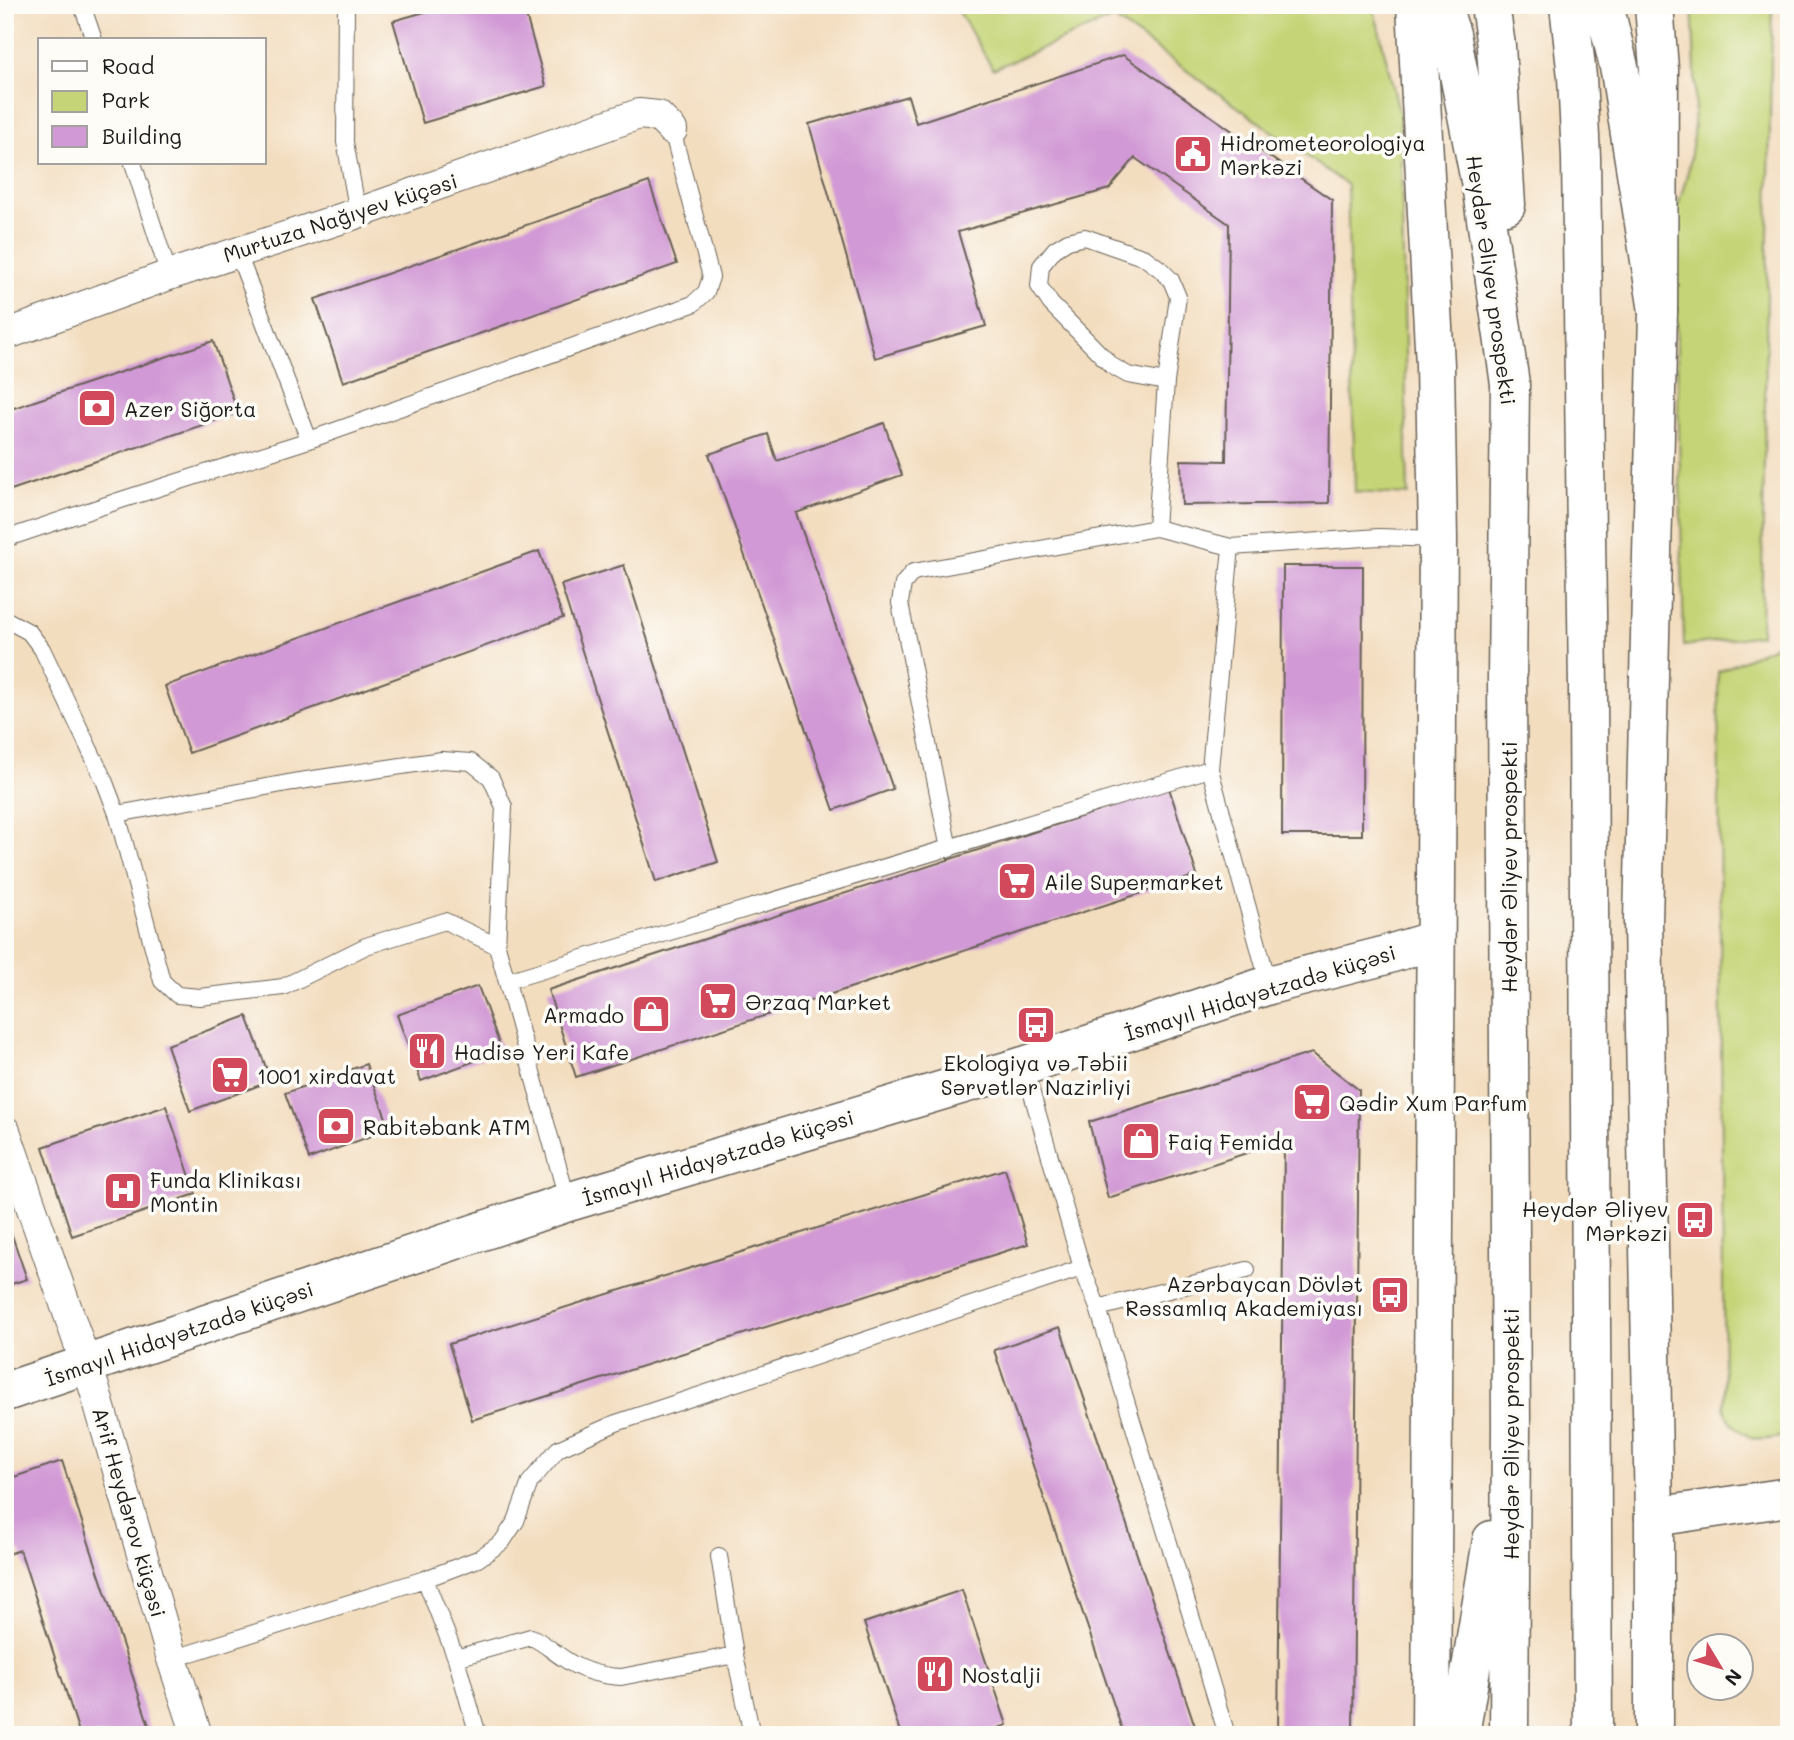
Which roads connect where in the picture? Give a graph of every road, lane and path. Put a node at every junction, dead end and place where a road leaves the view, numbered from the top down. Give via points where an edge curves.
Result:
1 (82, 5) edge
2 (346, 5) edge
3 (1416, 5) edge
4 (1441, 5) edge
5 (1490, 5) edge
6 (1569, 5) edge
7 (1604, 5) edge
8 (1654, 5) edge
9 (93, 38) edge
10 (672, 130) joint
11 (133, 164) edge
12 (358, 213) junction
13 (237, 251) junction
14 (169, 275) junction
15 (1658, 311) junction
16 (5, 335) edge
17 (1166, 382) junction
18 (1510, 384) junction
19 (309, 440) junction
20 (1156, 528) junction
21 (1438, 538) junction
22 (5, 539) edge
23 (1230, 547) junction
24 (5, 619) edge
25 (1210, 769) junction
26 (117, 814) junction
27 (949, 849) junction
28 (1435, 940) junction
29 (497, 946) junction
30 (507, 981) junction
31 (1269, 985) junction
32 (1024, 1066) junction
33 (5, 1131) edge
34 (568, 1202) junction
35 (1082, 1268) junction
36 (1247, 1270) dead end
37 (1098, 1308) junction
38 (86, 1365) junction
39 (5, 1392) edge
40 (1511, 1424) junction
41 (1789, 1497) edge
42 (1654, 1517) junction
43 (719, 1556) dead end
44 (425, 1579) junction
45 (735, 1654) junction
46 (456, 1658) junction
47 (172, 1659) junction
48 (197, 1735) edge
49 (478, 1735) edge
50 (752, 1735) edge
51 (1227, 1735) edge
52 (1431, 1735) edge
53 (1460, 1735) edge
54 (1510, 1735) edge
55 (1593, 1735) edge
56 (1654, 1735) edge

1 - 9 lane
2 - 12 lane via 345,142
3 - 21 main road via 1435,365
4 - 18 main road, Heydər Əliyev prospekti via 1480,178
5 - 18 main road via 1506,213
6 - 55 main road via 1581,157
7 - 15 main road via 1620,71
8 - 15 main road via 1659,69
10 - 12 street, Murtuza Nağıyev küçəsi via 657,116 639,114
10 - 19 lane via 711,277 706,292 693,304
11 - 14 lane
12 - 13 street, Murtuza Nağıyev küçəsi
13 - 14 street, Murtuza Nağıyev küçəsi
13 - 19 lane
14 - 16 street, Murtuza Nağıyev küçəsi
15 - 42 main road via 1643,921
17 - 17 lane via 1128,375 1112,366 1051,304 1039,286 1041,265 1055,249 1085,237 1145,258 1171,280 1178,297
17 - 20 lane
18 - 40 main road, Heydər Əliyev prospekti
19 - 22 lane
20 - 23 lane
20 - 27 lane via 913,572 903,584 900,603
21 - 23 lane via 1379,537
21 - 28 main road
23 - 25 lane
24 - 26 lane via 29,632 42,649
25 - 27 lane
25 - 31 lane
26 - 29 lane via 162,981 177,995 200,997 283,987 366,946 445,921
26 - 29 lane via 442,760 471,762 491,778 504,807
27 - 30 lane
28 - 31 main road, İsmayıl Hidayətzadə küçəsi
28 - 52 main road
29 - 30 lane
30 - 34 lane
31 - 32 main road, İsmayıl Hidayətzadə küçəsi
32 - 34 main road, İsmayıl Hidayətzadə küçəsi
32 - 35 lane
33 - 38 street, Arif Heydərov küçəsi
34 - 38 main road, İsmayıl Hidayətzadə küçəsi
35 - 37 lane
35 - 44 lane via 616,1423 558,1449 530,1482 516,1521 502,1542 478,1559
36 - 37 lane
37 - 51 lane
38 - 39 main road, İsmayıl Hidayətzadə küçəsi
38 - 47 street, Arif Heydərov küçəsi
40 - 53 main road
40 - 54 main road, Heydər Əliyev prospekti
41 - 42 main road
42 - 56 main road
43 - 45 lane
44 - 46 lane
44 - 47 lane
45 - 46 lane via 621,1677 589,1672 531,1637
45 - 50 lane
46 - 49 lane
47 - 48 street, Arif Heydərov küçəsi

